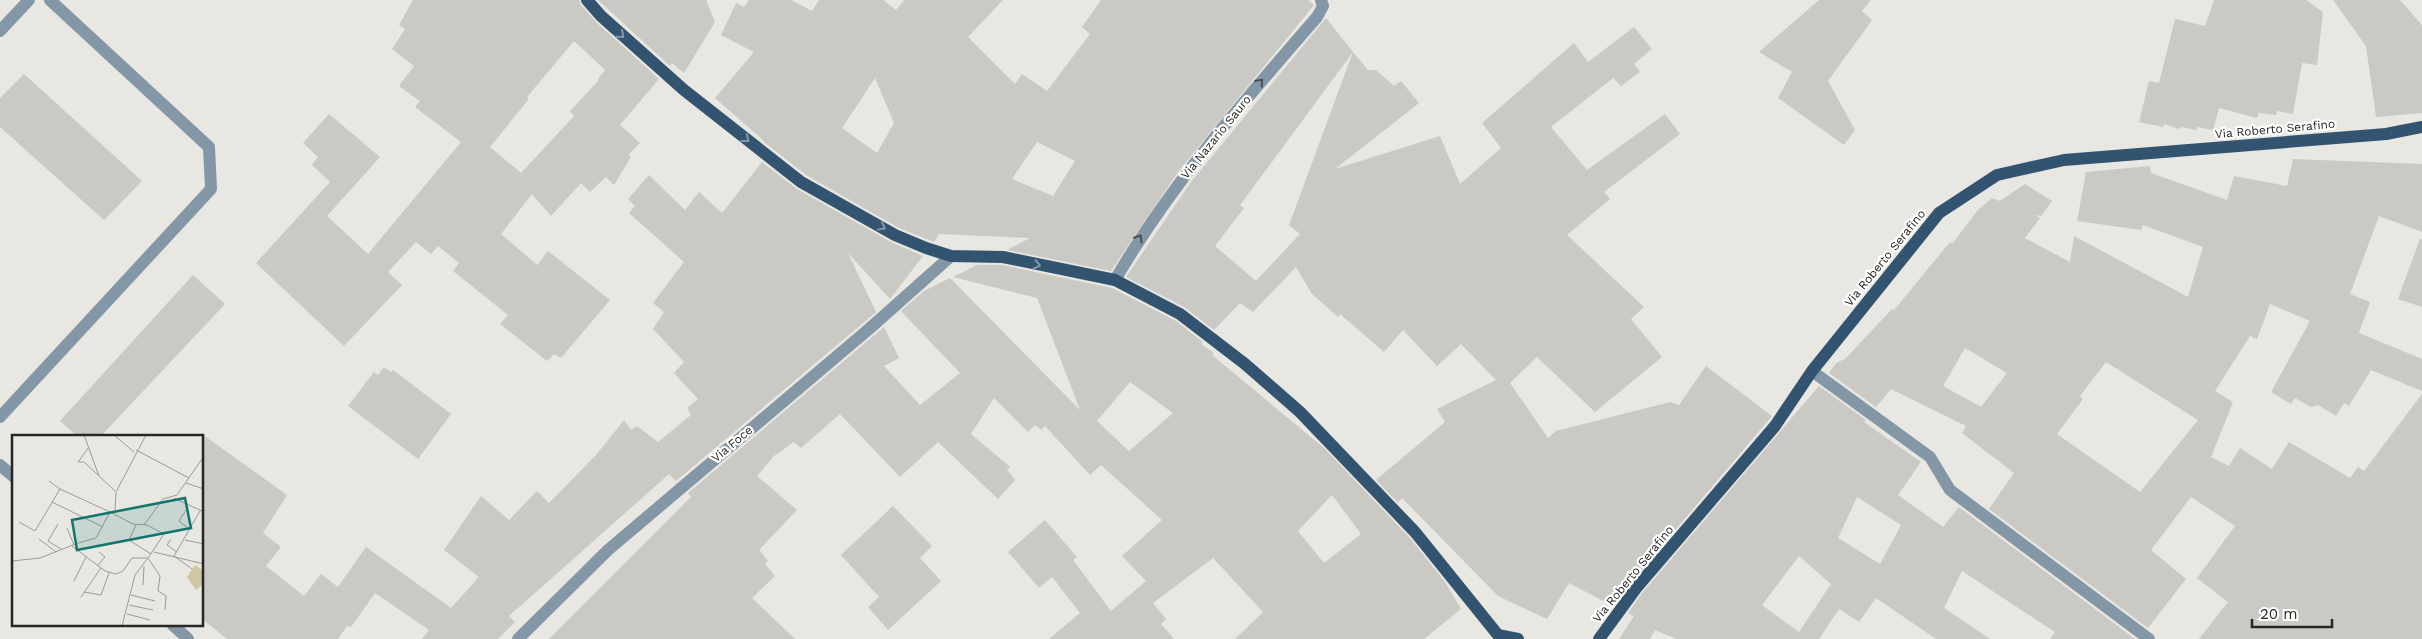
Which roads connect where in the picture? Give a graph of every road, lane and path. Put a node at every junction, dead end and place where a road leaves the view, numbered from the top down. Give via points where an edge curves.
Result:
1 (30, 0) edge
2 (50, 0) edge
3 (587, 0) edge
4 (1321, 0) edge
5 (0, 31) edge
6 (2422, 127) edge
7 (951, 256) junction
8 (1114, 280) junction
9 (1812, 371) junction
10 (0, 417) edge
11 (0, 465) edge
12 (12, 475) edge
13 (175, 626) edge
14 (1498, 637) edge
15 (188, 639) edge
16 (518, 639) edge
17 (1518, 639) edge
18 (1599, 639) edge
19 (2149, 639) edge

1 - 5 street
2 - 10 street via 209,147 211,189
3 -> 7 main road via 684,90 801,182 895,234
8 -> 4 street, Via Nazario Sauro via 1141,234 1216,133 1317,17
6 - 9 main road, Via Roberto Serafino via 2386,134 2064,160 1997,175 1939,213
7 -> 8 main road via 1003,256
7 - 16 street, Via Foce via 608,550
8 - 14 main road via 1180,314 1300,412 1415,532
9 - 18 main road, Via Roberto Serafino via 1776,426 1638,586
9 - 19 street via 1930,458 1950,490
11 - 12 street
13 - 15 street
14 - 17 main road

